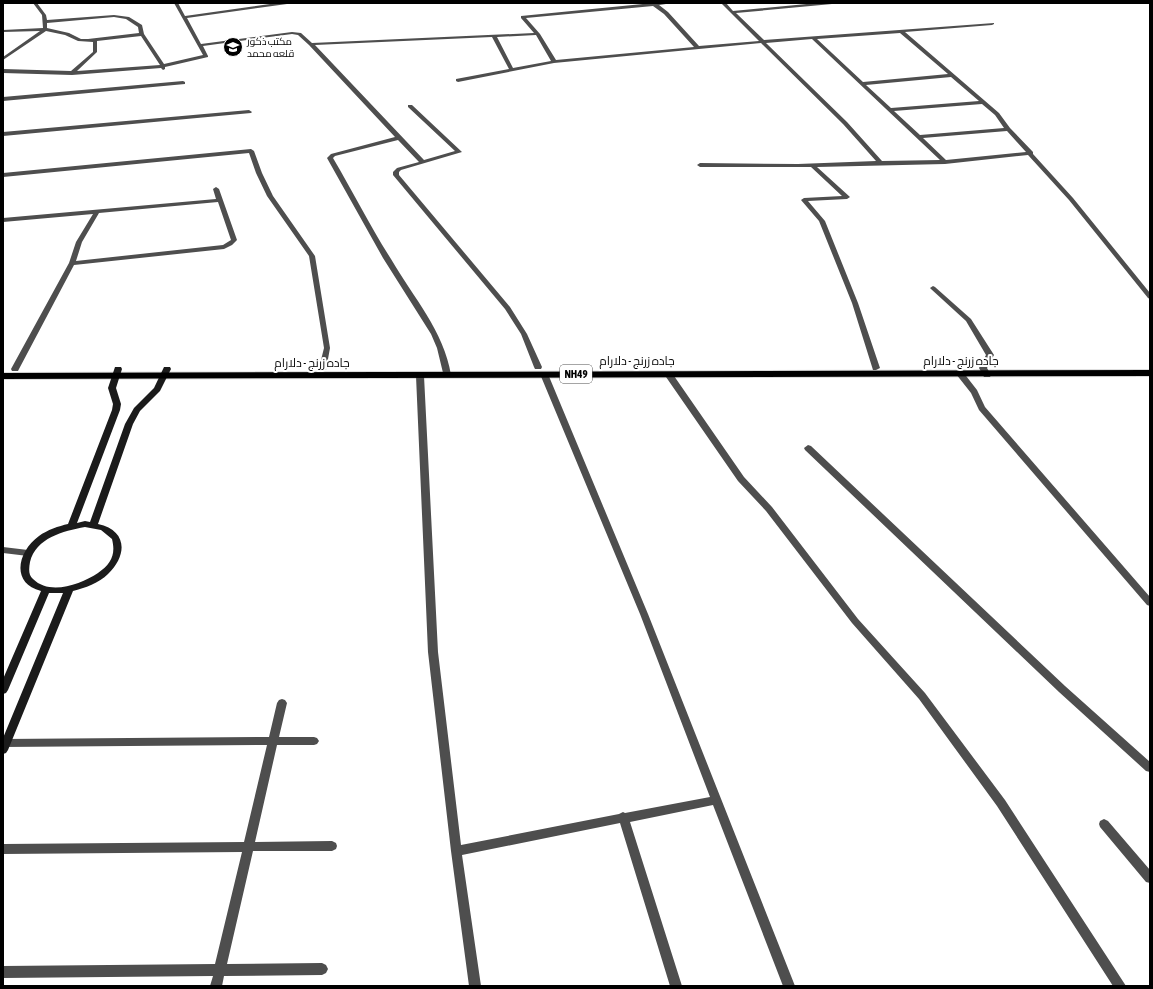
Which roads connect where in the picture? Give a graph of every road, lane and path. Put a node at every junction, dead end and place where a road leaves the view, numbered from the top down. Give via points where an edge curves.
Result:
1 (35, 3) edge
2 (176, 3) edge
3 (287, 3) edge
4 (672, 3) edge
5 (723, 3) edge
6 (832, 3) edge
7 (653, 4) edge
8 (732, 12) junction
9 (185, 17) junction
10 (44, 22) junction
11 (992, 24) dead end
12 (45, 30) junction
13 (3, 31) edge
14 (902, 31) junction
15 (142, 34) junction
16 (538, 34) junction
17 (494, 36) junction
18 (813, 38) junction
19 (90, 40) junction
20 (760, 42) junction
21 (311, 44) junction
22 (201, 45) junction
23 (698, 48) junction
24 (3, 59) edge
25 (554, 62) junction
26 (163, 67) junction
27 (511, 69) junction
28 (3, 71) edge
29 (72, 74) junction
30 (953, 75) junction
31 (458, 80) dead end
32 (183, 83) dead end
33 (863, 84) junction
34 (3, 99) edge
35 (982, 102) junction
36 (410, 106) dead end
37 (890, 110) junction
38 (249, 112) dead end
39 (1008, 129) junction
40 (3, 134) edge
41 (920, 137) junction
42 (398, 138) junction
43 (1031, 153) junction
44 (422, 162) junction
45 (945, 162) junction
46 (880, 163) junction
47 (700, 165) dead end
48 (814, 166) junction
49 (3, 175) edge
50 (216, 189) dead end
51 (220, 200) junction
52 (97, 211) junction
53 (3, 220) edge
54 (72, 263) junction
55 (933, 288) dead end
56 (1150, 297) edge
57 (1150, 367) edge
58 (323, 368) junction
59 (876, 368) junction
60 (15, 369) junction
61 (3, 370) edge
62 (541, 371) junction
63 (985, 371) junction
64 (117, 372) junction
65 (447, 372) junction
66 (166, 373) junction
67 (1150, 373) edge
68 (960, 374) junction
69 (669, 375) junction
70 (3, 376) edge
71 (420, 376) junction
72 (808, 448) dead end
73 (92, 526) junction
74 (71, 527) junction
75 (3, 550) edge
76 (28, 553) junction
77 (46, 590) junction
78 (69, 590) junction
79 (1150, 591) edge
80 (1140, 592) junction
81 (1150, 603) edge
82 (3, 690) edge
83 (282, 703) dead end
84 (273, 741) junction
85 (314, 741) dead end
86 (4, 745) edge
87 (1150, 768) edge
88 (716, 800) junction
89 (623, 817) junction
90 (1104, 824) dead end
91 (248, 846) junction
92 (332, 846) dead end
93 (3, 849) edge
94 (456, 851) junction
95 (1150, 878) edge
96 (322, 969) dead end
97 (219, 970) junction
98 (3, 972) edge
99 (216, 986) edge
100 (475, 986) edge
101 (676, 986) edge
102 (789, 986) edge
103 (1120, 986) edge

1 - 10 street via 44,15
2 - 9 street
3 - 9 street
4 - 7 street
5 - 8 street
6 - 8 street
7 - 16 street via 523,16
7 - 23 street via 666,13
8 - 20 street
9 - 22 street
10 - 12 street
10 - 15 street via 114,16 127,18 140,26
11 - 14 street
12 - 13 street
12 - 19 street via 67,34 80,40
12 - 24 street
14 - 18 street
14 - 30 street
15 - 19 street
15 - 26 street
16 - 17 street
16 - 25 street
17 - 21 street
17 - 27 street
18 - 20 street
18 - 33 street
19 - 29 street via 95,41 95,52
20 - 23 street
20 - 46 street via 839,117
21 - 22 street via 296,33
21 - 42 street
22 - 26 street via 206,56
23 - 25 street
25 - 27 street
26 - 29 street
27 - 31 street
28 - 29 street
30 - 33 street
30 - 35 street
32 - 34 street
33 - 37 street
35 - 37 street
35 - 39 street via 997,114
36 - 44 street via 459,152
37 - 41 street
38 - 40 street
39 - 41 street
39 - 43 street
41 - 45 street
42 - 44 street
42 - 65 street via 333,155 330,158 394,271 434,332
43 - 45 street
43 - 56 street
44 - 62 street via 399,169 396,174 508,308 524,334
45 - 46 street
46 - 48 street
47 - 48 street
48 - 59 street via 847,196 804,200 822,221
49 - 58 street via 251,151 270,196 312,256 326,348
50 - 51 street
51 - 52 street
51 - 54 street via 234,240 224,247
52 - 53 street
52 - 54 street via 79,242
54 - 60 street
55 - 63 street via 969,320 990,355
57 - 63 highway, جاده زرنج - دلارام / NH49
58 - 65 highway, جاده زرنج - دلارام / NH49
58 - 66 highway, جاده زرنج - دلارام / NH49
59 - 62 highway, جاده زرنج - دلارام / NH49
59 - 63 highway, جاده زرنج - دلارام / NH49
60 - 61 highway, جاده زرنج - دلارام / NH49
60 - 64 highway, جاده زرنج - دلارام / NH49
62 - 65 highway, جاده زرنج - دلارام / NH49
62 - 69 highway, جاده زرنج - دلارام / NH49
62 - 88 street via 644,614
63 - 67 highway, جاده زرنج - دلارام / NH49
63 - 68 highway, جاده زرنج - دلارام / NH49
64 - 66 highway, جاده زرنج - دلارام / NH49
64 - 70 highway, جاده زرنج - دلارام / NH49
64 - 74 street via 112,388 117,404 116,410
65 - 71 highway, جاده زرنج - دلارام / NH49
66 - 71 highway, جاده زرنج - دلارام / NH49
66 - 73 street via 158,390 137,410 129,424
68 - 69 highway, جاده زرنج - دلارام / NH49
68 - 80 street via 982,408
69 - 103 street via 741,480 769,509 856,621 922,696 1001,803
71 - 94 street via 433,652
72 - 87 street via 1062,689
73 - 74 street via 85,524
73 - 78 street via 104,528 116,538 118,553 110,569 92,582
74 - 76 street via 42,538
75 - 76 street
76 - 77 street via 24,569 30,582
77 - 78 street
77 - 82 street
78 - 86 street
79 - 80 street
80 - 81 street
83 - 84 street
84 - 85 street
84 - 86 street
84 - 91 street
88 - 89 street
88 - 102 street
89 - 94 street
89 - 101 street
90 - 95 street
91 - 92 street
91 - 93 street
91 - 97 street
94 - 100 street
96 - 97 street
97 - 98 street
97 - 99 street

